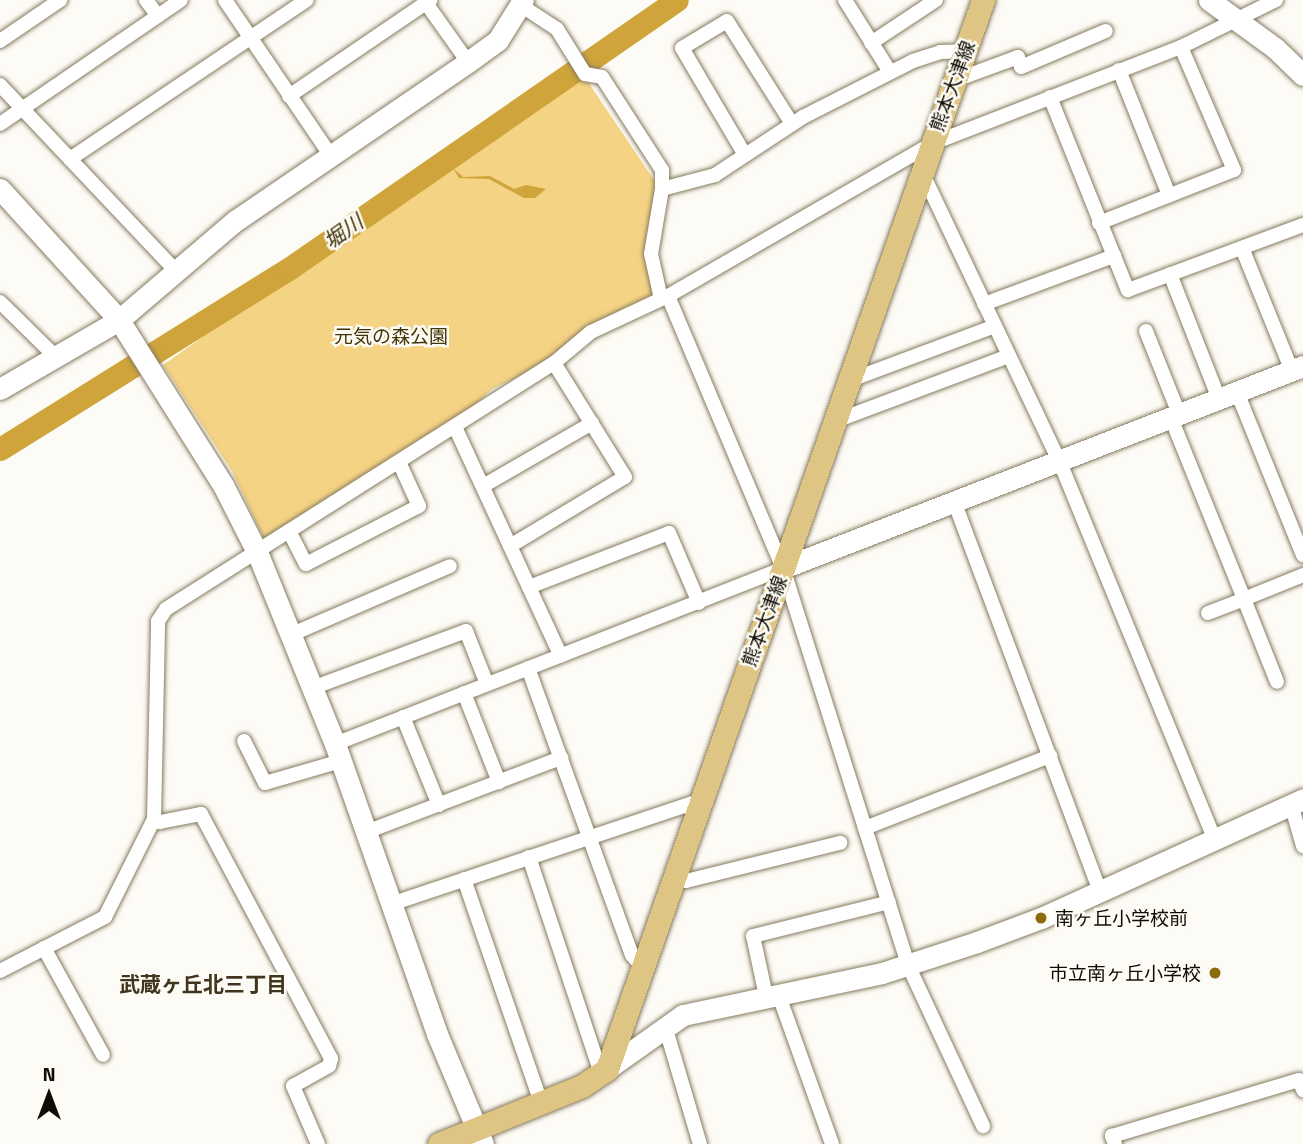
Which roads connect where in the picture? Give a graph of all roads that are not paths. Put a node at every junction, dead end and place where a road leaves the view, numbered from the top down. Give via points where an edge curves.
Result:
1 (60, 0) edge
2 (146, 0) edge
3 (181, 0) edge
4 (225, 0) edge
5 (307, 0) edge
6 (845, 0) edge
7 (936, 0) edge
8 (983, 0) edge
9 (1209, 0) edge
10 (1276, 0) edge
11 (428, 1) edge
12 (523, 3) edge
13 (158, 16) junction
14 (1234, 20) junction
15 (1106, 31) dead end
16 (250, 38) junction
17 (0, 41) edge
18 (872, 43) junction
19 (1181, 47) junction
20 (964, 51) junction
21 (468, 62) junction
22 (1119, 70) junction
23 (890, 72) junction
24 (1303, 75) edge
25 (953, 81) junction
26 (0, 85) edge
27 (289, 96) junction
28 (1050, 97) junction
29 (22, 108) junction
30 (0, 124) edge
31 (792, 124) junction
32 (931, 144) junction
33 (745, 155) junction
34 (331, 156) junction
35 (70, 159) junction
36 (920, 170) junction
37 (663, 189) junction
38 (0, 190) edge
39 (1169, 195) junction
40 (1099, 223) junction
41 (1303, 225) edge
42 (1242, 248) junction
43 (1114, 256) junction
44 (175, 270) junction
45 (1170, 274) junction
46 (665, 297) junction
47 (1, 304) edge
48 (984, 304) junction
49 (119, 320) junction
50 (995, 326) junction
51 (1146, 331) dead end
52 (1009, 356) junction
53 (57, 357) junction
54 (554, 363) junction
55 (1297, 368) edge
56 (848, 380) junction
57 (0, 389) edge
58 (1228, 395) junction
59 (1175, 416) junction
60 (833, 422) junction
61 (592, 423) junction
62 (455, 426) junction
63 (1059, 460) junction
64 (399, 462) junction
65 (483, 486) junction
66 (954, 501) junction
67 (289, 531) junction
68 (510, 546) junction
69 (257, 552) junction
70 (1303, 555) edge
71 (450, 566) dead end
72 (783, 568) junction
73 (1303, 575) edge
74 (529, 587) junction
75 (1244, 599) junction
76 (699, 603) junction
77 (1208, 613) dead end
78 (290, 635) junction
79 (561, 656) junction
80 (528, 668) junction
81 (1277, 682) dead end
82 (487, 684) junction
83 (312, 688) junction
84 (464, 693) junction
85 (403, 717) junction
86 (244, 741) dead end
87 (338, 752) junction
88 (1050, 756) junction
89 (561, 758) junction
90 (499, 782) junction
91 (701, 800) junction
92 (1297, 802) edge
93 (439, 805) junction
94 (154, 819) junction
95 (865, 828) junction
96 (366, 832) junction
97 (590, 837) junction
98 (1214, 838) junction
99 (840, 843) dead end
100 (1303, 846) edge
101 (529, 857) junction
102 (464, 879) junction
103 (673, 880) junction
104 (1100, 891) junction
105 (888, 902) junction
106 (391, 904) junction
107 (44, 948) junction
108 (908, 965) junction
109 (642, 967) junction
110 (0, 971) edge
111 (772, 995) junction
112 (665, 1026) junction
113 (103, 1055) dead end
114 (604, 1071) junction
115 (1303, 1090) edge
116 (541, 1103) junction
117 (983, 1126) dead end
118 (480, 1136) edge
119 (318, 1144) edge
120 (439, 1144) edge
121 (699, 1144) edge
122 (832, 1144) edge
123 (1115, 1144) edge

1 - 17 street
2 - 13 street
3 - 13 street
4 - 16 street
5 - 16 street
6 - 18 street
7 - 18 street
8 - 20 main road, 熊本大津線
9 - 14 street
10 - 14 street
11 - 21 street
11 - 27 street
12 - 21 street via 498,40
12 - 37 street via 558,29 585,74 602,77 663,170
13 - 29 street
14 - 19 street
14 - 24 street via 1275,48
15 - 25 street via 1021,67 1018,57
16 - 27 street
16 - 35 street
18 - 23 street
19 - 22 street
19 - 39 street via 1234,170
20 - 23 street via 940,52
20 - 25 main road, 熊本大津線
21 - 34 street
22 - 28 street
22 - 39 street
23 - 31 street
25 - 32 main road, 熊本大津線
26 - 29 street
27 - 34 street
28 - 32 street
28 - 40 street
29 - 30 street
29 - 35 street
31 - 33 street
31 - 33 street via 727,22 682,48
32 - 36 main road, 熊本大津線
32 - 46 street
33 - 37 street via 715,174
34 - 44 street via 235,221
35 - 44 street
36 - 48 street
36 - 56 main road, 熊本大津線
37 - 46 street via 651,254
38 - 49 street
39 - 40 street
40 - 43 street
41 - 42 street
42 - 45 street
42 - 55 street
43 - 45 street via 1128,290
43 - 48 street
44 - 49 street
45 - 58 street
46 - 54 street via 591,332
46 - 72 street
47 - 53 street
48 - 50 street
49 - 53 street
49 - 69 street via 224,487
50 - 52 street
50 - 56 street
51 - 59 street
52 - 60 street
52 - 63 street
53 - 57 street
54 - 61 street
54 - 62 street
55 - 58 street
56 - 60 main road, 熊本大津線
58 - 59 street
58 - 70 street
59 - 63 street
59 - 75 street
60 - 72 main road, 熊本大津線
61 - 65 street
61 - 68 street via 625,477
62 - 64 street
62 - 65 street
63 - 66 street
63 - 98 street
64 - 67 street
64 - 67 street via 419,506 306,564
65 - 68 street
66 - 72 street
66 - 88 street
67 - 69 street
68 - 74 street
69 - 78 street
69 - 94 street via 166,609 158,621
71 - 78 street
72 - 76 street
72 - 91 main road, 熊本大津線
72 - 95 street
73 - 75 street
74 - 76 street via 669,533
74 - 79 street
75 - 77 street
75 - 81 street
76 - 79 street
78 - 83 street
79 - 80 street
80 - 82 street
80 - 89 street
82 - 83 street via 466,631
82 - 84 street
83 - 87 street
84 - 85 street
84 - 90 street
85 - 87 street
85 - 93 street
86 - 87 street via 265,783
87 - 96 street
88 - 95 street
88 - 104 street
89 - 90 street
89 - 97 street
90 - 93 street
91 - 97 street
91 - 103 main road, 熊本大津線
92 - 98 street
92 - 100 street
93 - 96 street
94 - 107 street via 105,917
94 - 119 street via 160,822 201,814 331,1059 329,1066 293,1086
95 - 105 street
96 - 106 street
97 - 101 street
97 - 109 street via 632,955
98 - 104 street
99 - 103 street via 686,881
101 - 102 street
101 - 114 street
102 - 106 street
102 - 116 street
103 - 109 main road, 熊本大津線
104 - 108 street via 1041,918
105 - 108 street
105 - 111 street via 753,936
106 - 118 street via 437,1034
107 - 110 street
107 - 113 street
108 - 111 street
108 - 117 street
109 - 114 main road, 熊本大津線
111 - 112 street via 705,1009
111 - 122 street
112 - 114 street
112 - 121 street
114 - 116 main road
115 - 123 street via 1299,1080 1112,1136
116 - 118 main road
118 - 120 main road

